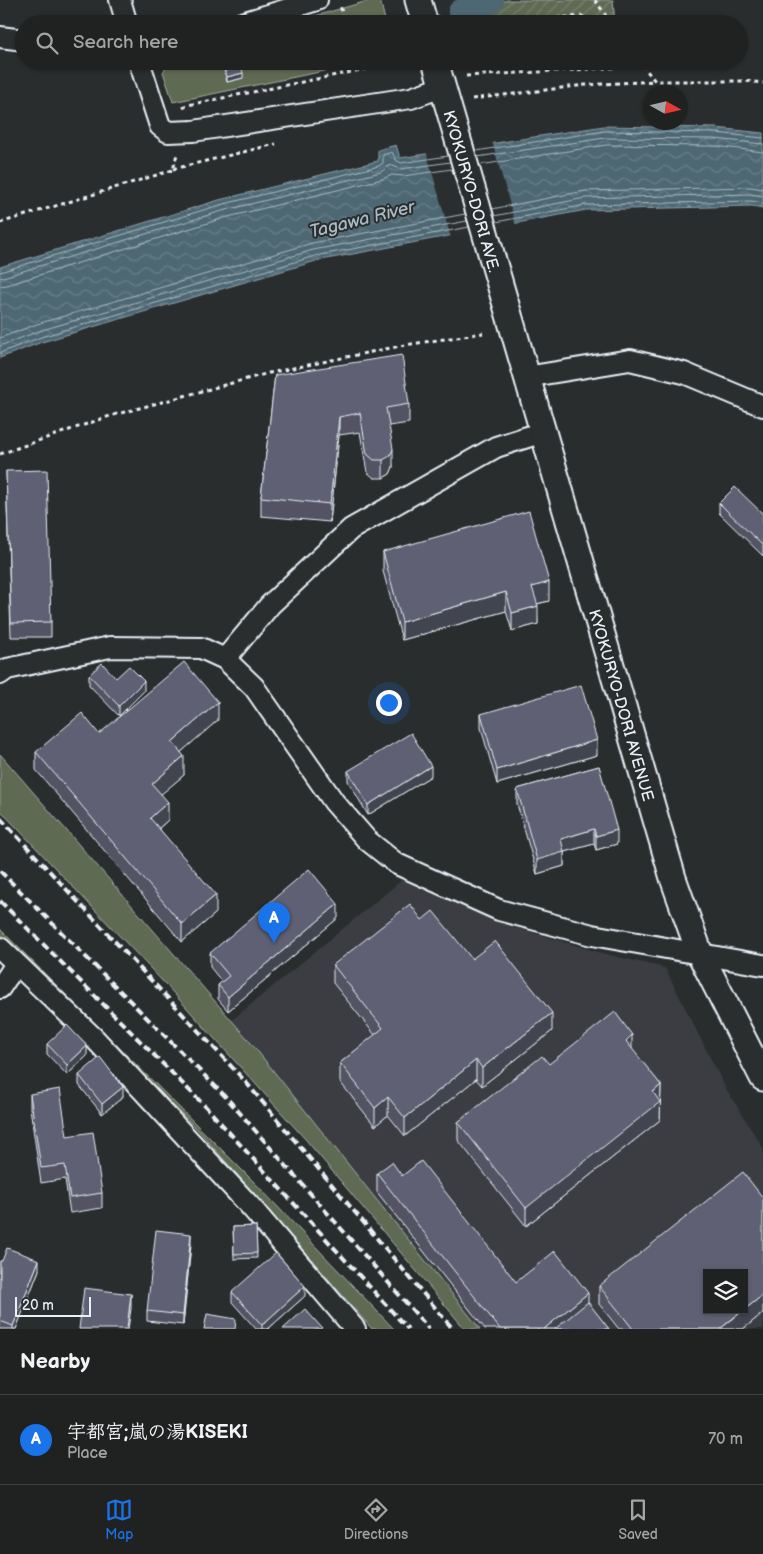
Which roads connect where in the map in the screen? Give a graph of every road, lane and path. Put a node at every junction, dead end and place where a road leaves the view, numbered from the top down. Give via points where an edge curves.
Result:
1 (120, 0) edge
2 (340, 0) edge
3 (418, 0) edge
4 (595, 0) edge
5 (305, 2) edge
6 (124, 15) edge
7 (266, 15) edge
8 (344, 15) edge
9 (422, 15) edge
10 (605, 15) edge
11 (0, 38) edge
12 (15, 39) edge
13 (142, 70) edge
14 (361, 70) edge
15 (441, 70) edge
16 (595, 70) edge
17 (646, 70) edge
18 (656, 81) junction
19 (450, 82) junction
20 (763, 83) edge
21 (464, 100) dead end
22 (182, 114) dead end
23 (285, 142) dead end
24 (178, 148) dead end
25 (173, 170) junction
26 (0, 223) edge
27 (509, 320) joint
28 (483, 333) dead end
29 (526, 377) junction
30 (763, 406) edge
31 (543, 432) junction
32 (0, 454) edge
33 (225, 659) junction
34 (0, 674) edge
35 (0, 948) edge
36 (700, 954) junction
37 (16, 964) junction
38 (763, 965) edge
39 (0, 988) edge
40 (763, 1078) edge
41 (355, 1329) edge

1 - 6 street
2 - 8 path
3 - 9 street
4 - 10 path
5 - 7 street
11 - 12 street
13 - 19 street via 160,126 168,132 411,98
14 - 22 path via 188,105
15 - 19 street, KYOKURYO-DORI AVE.
16 - 19 path
17 - 18 path
18 - 20 path
18 - 21 path via 586,85
19 - 27 street, KYOKURYO-DORI AVE.
23 - 25 path
24 - 25 path
25 - 26 path
27 - 29 street, KYOKURYO-DORI AVENUE
28 - 32 path via 269,373 110,416
29 - 30 street via 630,360 684,373
29 - 31 street, KYOKURYO-DORI AVENUE
31 - 33 street via 496,447 352,529 270,605
31 - 36 street, KYOKURYO-DORI AVENUE via 673,878
33 - 34 street via 201,648 110,646 7,669
33 - 36 street via 254,687 334,802 367,840 397,864 499,910 592,935
35 - 37 street
36 - 38 street
36 - 40 street, KYOKURYO-DORI AVENUE
37 - 39 street
37 - 41 street via 109,1053 251,1207

